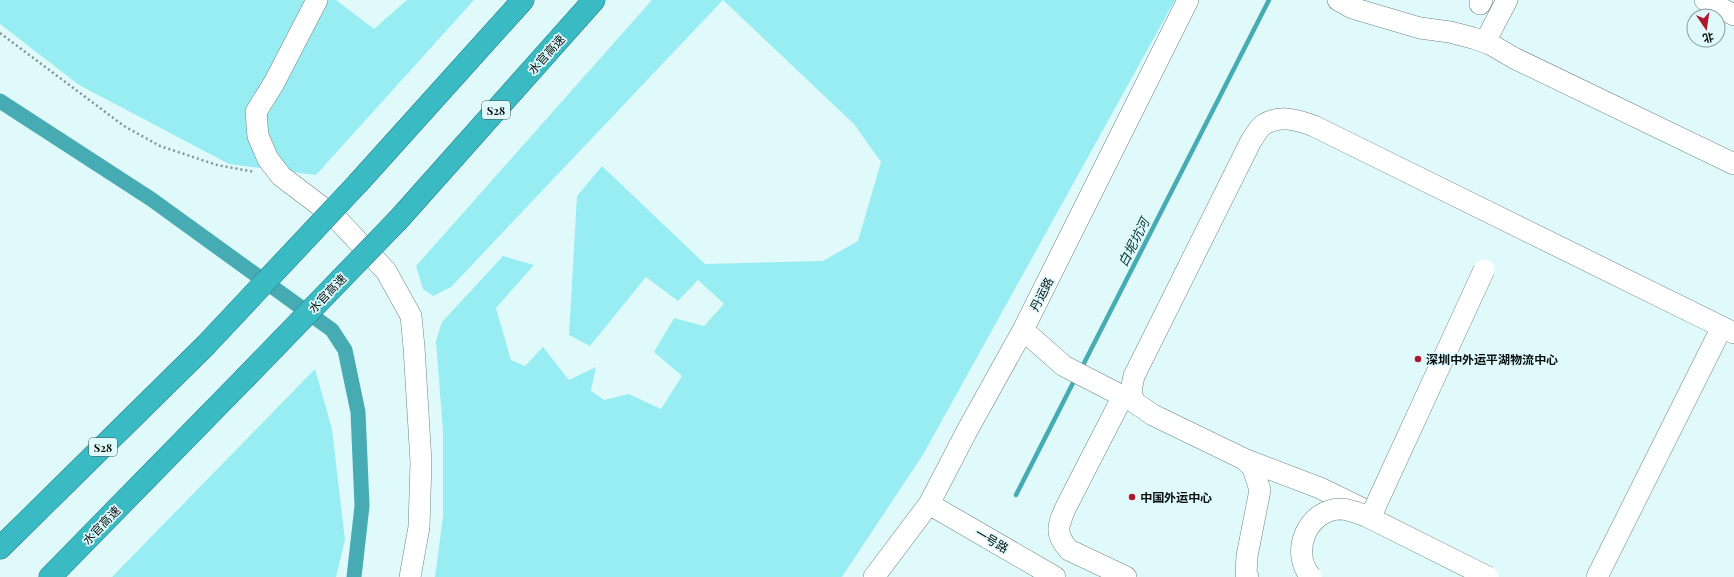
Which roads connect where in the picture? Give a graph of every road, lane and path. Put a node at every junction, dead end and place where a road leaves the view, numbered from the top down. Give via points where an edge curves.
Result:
1 (317, 0) edge
2 (523, 0) edge
3 (594, 0) edge
4 (1188, 0) edge
5 (1338, 0) edge
6 (1507, 0) edge
7 (1705, 0) edge
8 (1734, 15) edge
9 (0, 33) edge
10 (1485, 42) junction
11 (1734, 164) edge
12 (282, 176) junction
13 (1484, 270) dead end
14 (1023, 330) junction
15 (1728, 330) edge
16 (1128, 399) junction
17 (1244, 459) junction
18 (929, 504) junction
19 (1370, 518) junction
20 (0, 548) edge
21 (1460, 573) edge
22 (50, 577) edge
23 (410, 577) edge
24 (874, 577) edge
25 (1055, 577) edge
26 (1126, 577) edge
27 (1248, 577) edge
28 (1311, 577) edge
29 (1488, 577) edge
30 (1597, 577) edge

1 - 12 street via 256,112 258,136 268,159
2 - 20 highway, S28, bridge via 359,182 205,346
3 - 22 highway, 水官高速 / S28, bridge via 399,220
4 - 14 street, 丹运路
5 - 10 street via 1352,8 1420,28 1450,32
6 - 10 street
7 - 8 street
9 - 12 path via 124,126 160,146 217,165
10 - 11 street
12 - 23 street via 340,222 386,272 411,316 421,462 419,527
13 - 19 street, bridge
14 - 16 street via 1064,366
14 - 18 street, 丹运路
15 - 16 street via 1314,126 1291,118 1263,126 1250,143 1134,376
15 - 30 street
16 - 17 street via 1153,415
16 - 26 street via 1066,507 1058,531 1062,543 1069,550
17 - 21 street via 1320,488 1448,550 1455,557
17 - 27 street via 1253,468 1260,490 1247,556
18 - 24 street, 丹运路
18 - 25 street, 一号路
19 - 28 street, bridge via 1341,509 1327,513 1309,525 1302,540 1302,558
19 - 29 street, bridge

